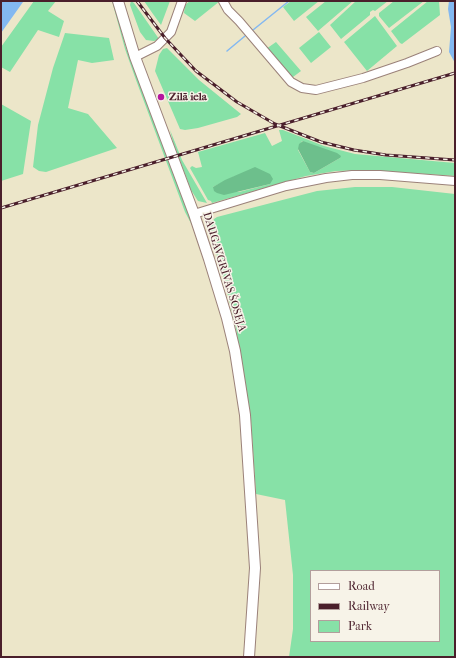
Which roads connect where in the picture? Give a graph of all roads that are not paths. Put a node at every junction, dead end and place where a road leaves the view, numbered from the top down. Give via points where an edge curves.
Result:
1 (118, 1) edge
2 (182, 1) edge
3 (223, 1) edge
4 (437, 51) dead end
5 (135, 57) junction
6 (455, 181) edge
7 (194, 214) junction
8 (249, 657) edge

1 - 5 main road, DAUGAVGRĪVAS ŠOSEJA
2 - 5 street via 171,32 157,46
3 - 4 street via 291,82 302,88 316,90 363,78
5 - 7 main road, DAUGAVGRĪVAS ŠOSEJA
6 - 7 street via 380,175 326,178 286,186
7 - 8 main road, DAUGAVGRĪVAS ŠOSEJA via 227,318 245,415 255,568

